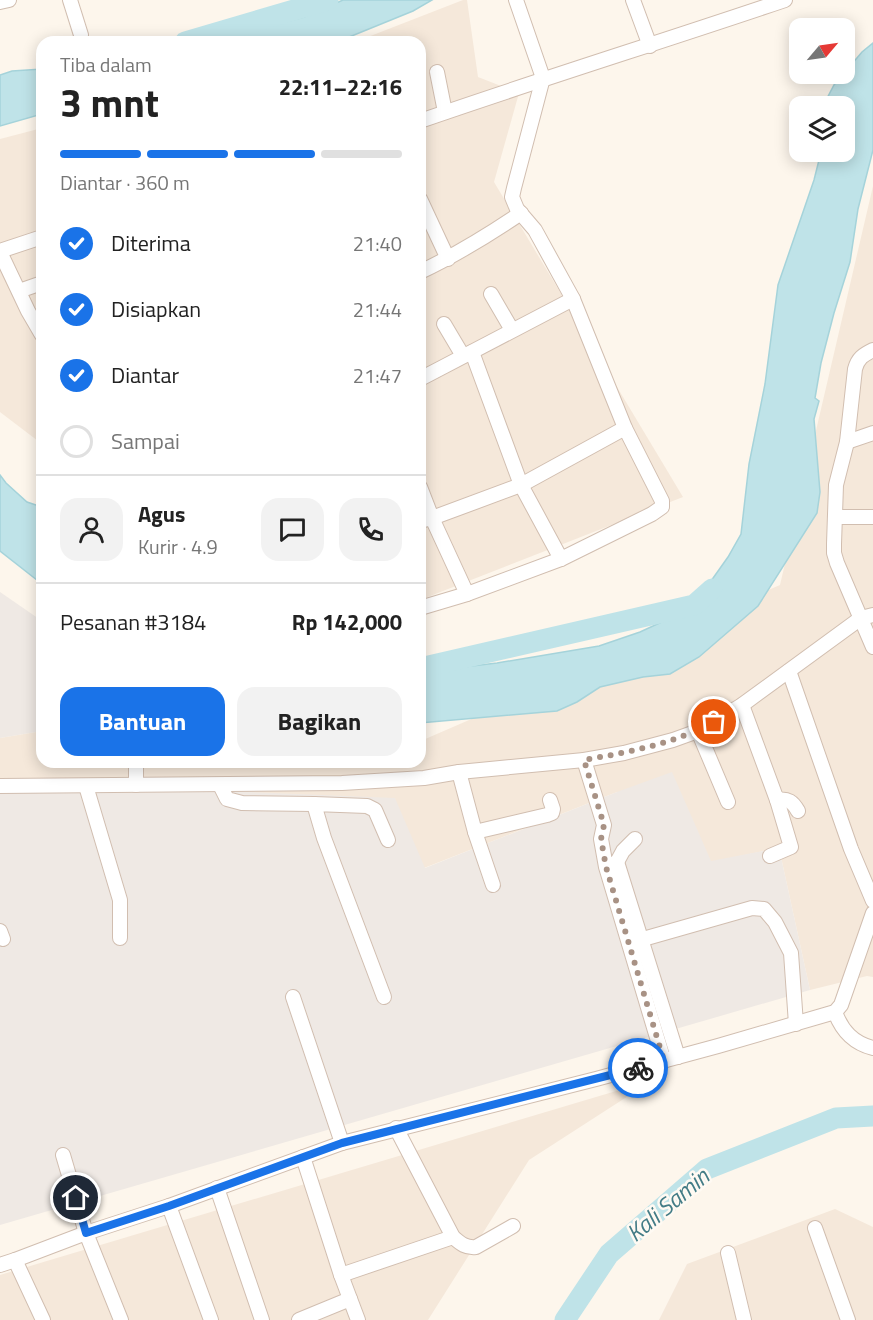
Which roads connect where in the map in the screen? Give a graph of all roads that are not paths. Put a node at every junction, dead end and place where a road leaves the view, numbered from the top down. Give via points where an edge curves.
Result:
1 (9, 0) edge
2 (70, 0) edge
3 (516, 0) edge
4 (633, 0) edge
5 (785, 0) edge
6 (0, 2) edge
7 (81, 35) dead end
8 (650, 46) junction
9 (437, 72) dead end
10 (543, 78) junction
11 (446, 112) junction
12 (426, 119) edge
13 (426, 212) edge
14 (521, 213) junction
15 (36, 239) edge
16 (0, 252) edge
17 (448, 259) junction
18 (426, 269) edge
19 (36, 285) edge
20 (19, 291) junction
21 (491, 294) dead end
22 (573, 298) junction
23 (36, 324) edge
24 (444, 324) dead end
25 (512, 330) junction
26 (873, 350) edge
27 (468, 354) junction
28 (426, 376) edge
29 (625, 428) junction
30 (873, 434) edge
31 (847, 442) junction
32 (521, 485) junction
33 (835, 517) junction
34 (873, 517) edge
35 (426, 520) edge
36 (561, 559) junction
37 (467, 594) junction
38 (426, 606) edge
39 (867, 616) edge
40 (873, 647) edge
41 (789, 670) junction
42 (742, 705) junction
43 (698, 731) junction
44 (584, 760) junction
45 (136, 768) edge
46 (459, 772) junction
47 (290, 784) junction
48 (136, 785) junction
49 (220, 785) junction
50 (0, 786) edge
51 (86, 786) junction
52 (550, 800) dead end
53 (777, 800) junction
54 (728, 802) dead end
55 (289, 803) junction
56 (314, 804) junction
57 (798, 811) dead end
58 (475, 832) junction
59 (635, 839) dead end
60 (388, 840) dead end
61 (770, 856) dead end
62 (611, 865) junction
63 (493, 885) dead end
64 (873, 901) edge
65 (873, 913) edge
66 (120, 938) dead end
67 (635, 941) junction
68 (384, 997) dead end
69 (293, 998) dead end
70 (835, 1012) junction
71 (796, 1024) junction
72 (873, 1048) edge
73 (671, 1059) junction
74 (396, 1128) junction
75 (342, 1143) junction
76 (63, 1155) dead end
77 (303, 1157) junction
78 (217, 1188) junction
79 (169, 1206) junction
80 (513, 1226) dead end
81 (815, 1228) dead end
82 (86, 1233) junction
83 (453, 1237) junction
84 (728, 1253) dead end
85 (15, 1260) junction
86 (0, 1265) edge
87 (341, 1275) junction
88 (350, 1299) junction
89 (43, 1320) edge
90 (121, 1320) edge
91 (210, 1320) edge
92 (262, 1320) edge
93 (299, 1320) edge
94 (358, 1320) edge
95 (744, 1320) edge
96 (848, 1320) edge

1 - 6 street
2 - 7 street
3 - 10 street
4 - 8 street
5 - 8 street
8 - 10 street
9 - 11 street
10 - 11 street
10 - 14 street via 512,197
11 - 12 street
13 - 17 street
14 - 17 street
14 - 22 street via 535,230
15 - 16 street
16 - 20 street
17 - 18 street
19 - 20 street
20 - 23 street
21 - 25 street
22 - 25 street
22 - 29 street
24 - 27 street
25 - 27 street
26 - 31 street via 857,361
27 - 28 street
27 - 32 street
29 - 32 street
29 - 36 street via 662,507
30 - 31 street
31 - 33 street via 836,485
32 - 35 street
32 - 36 street
33 - 34 street
33 - 39 street via 834,554
35 - 37 street
36 - 37 street
37 - 38 street
39 - 40 street
39 - 41 street
41 - 42 street
41 - 64 street
42 - 43 street
42 - 53 street
43 - 44 street via 652,747
43 - 54 street
44 - 46 street
44 - 62 street via 604,825 601,839
45 - 48 street
46 - 47 street via 423,778
46 - 58 street
47 - 49 street
47 - 55 street
48 - 49 street
48 - 51 street
49 - 55 street via 230,800
50 - 51 street
51 - 66 street via 120,900
52 - 58 street via 552,813
53 - 57 street via 790,800
53 - 61 street via 791,847
55 - 56 street
56 - 60 street via 372,808
56 - 68 street
58 - 63 street
59 - 62 street
62 - 67 street
65 - 70 street via 842,1005
67 - 71 street via 752,908 764,909 791,953
67 - 73 street
69 - 75 street
70 - 71 street
70 - 72 street via 845,1032
71 - 73 street
73 - 74 street
74 - 75 street
74 - 83 street
75 - 77 street
76 - 82 street
77 - 78 street
77 - 87 street
78 - 79 street
78 - 92 street
79 - 82 street
79 - 91 street
80 - 83 street via 476,1247 464,1246
81 - 96 street
82 - 85 street
82 - 90 street
83 - 87 street
84 - 95 street
85 - 86 street
85 - 89 street
87 - 88 street
88 - 93 street
88 - 94 street

